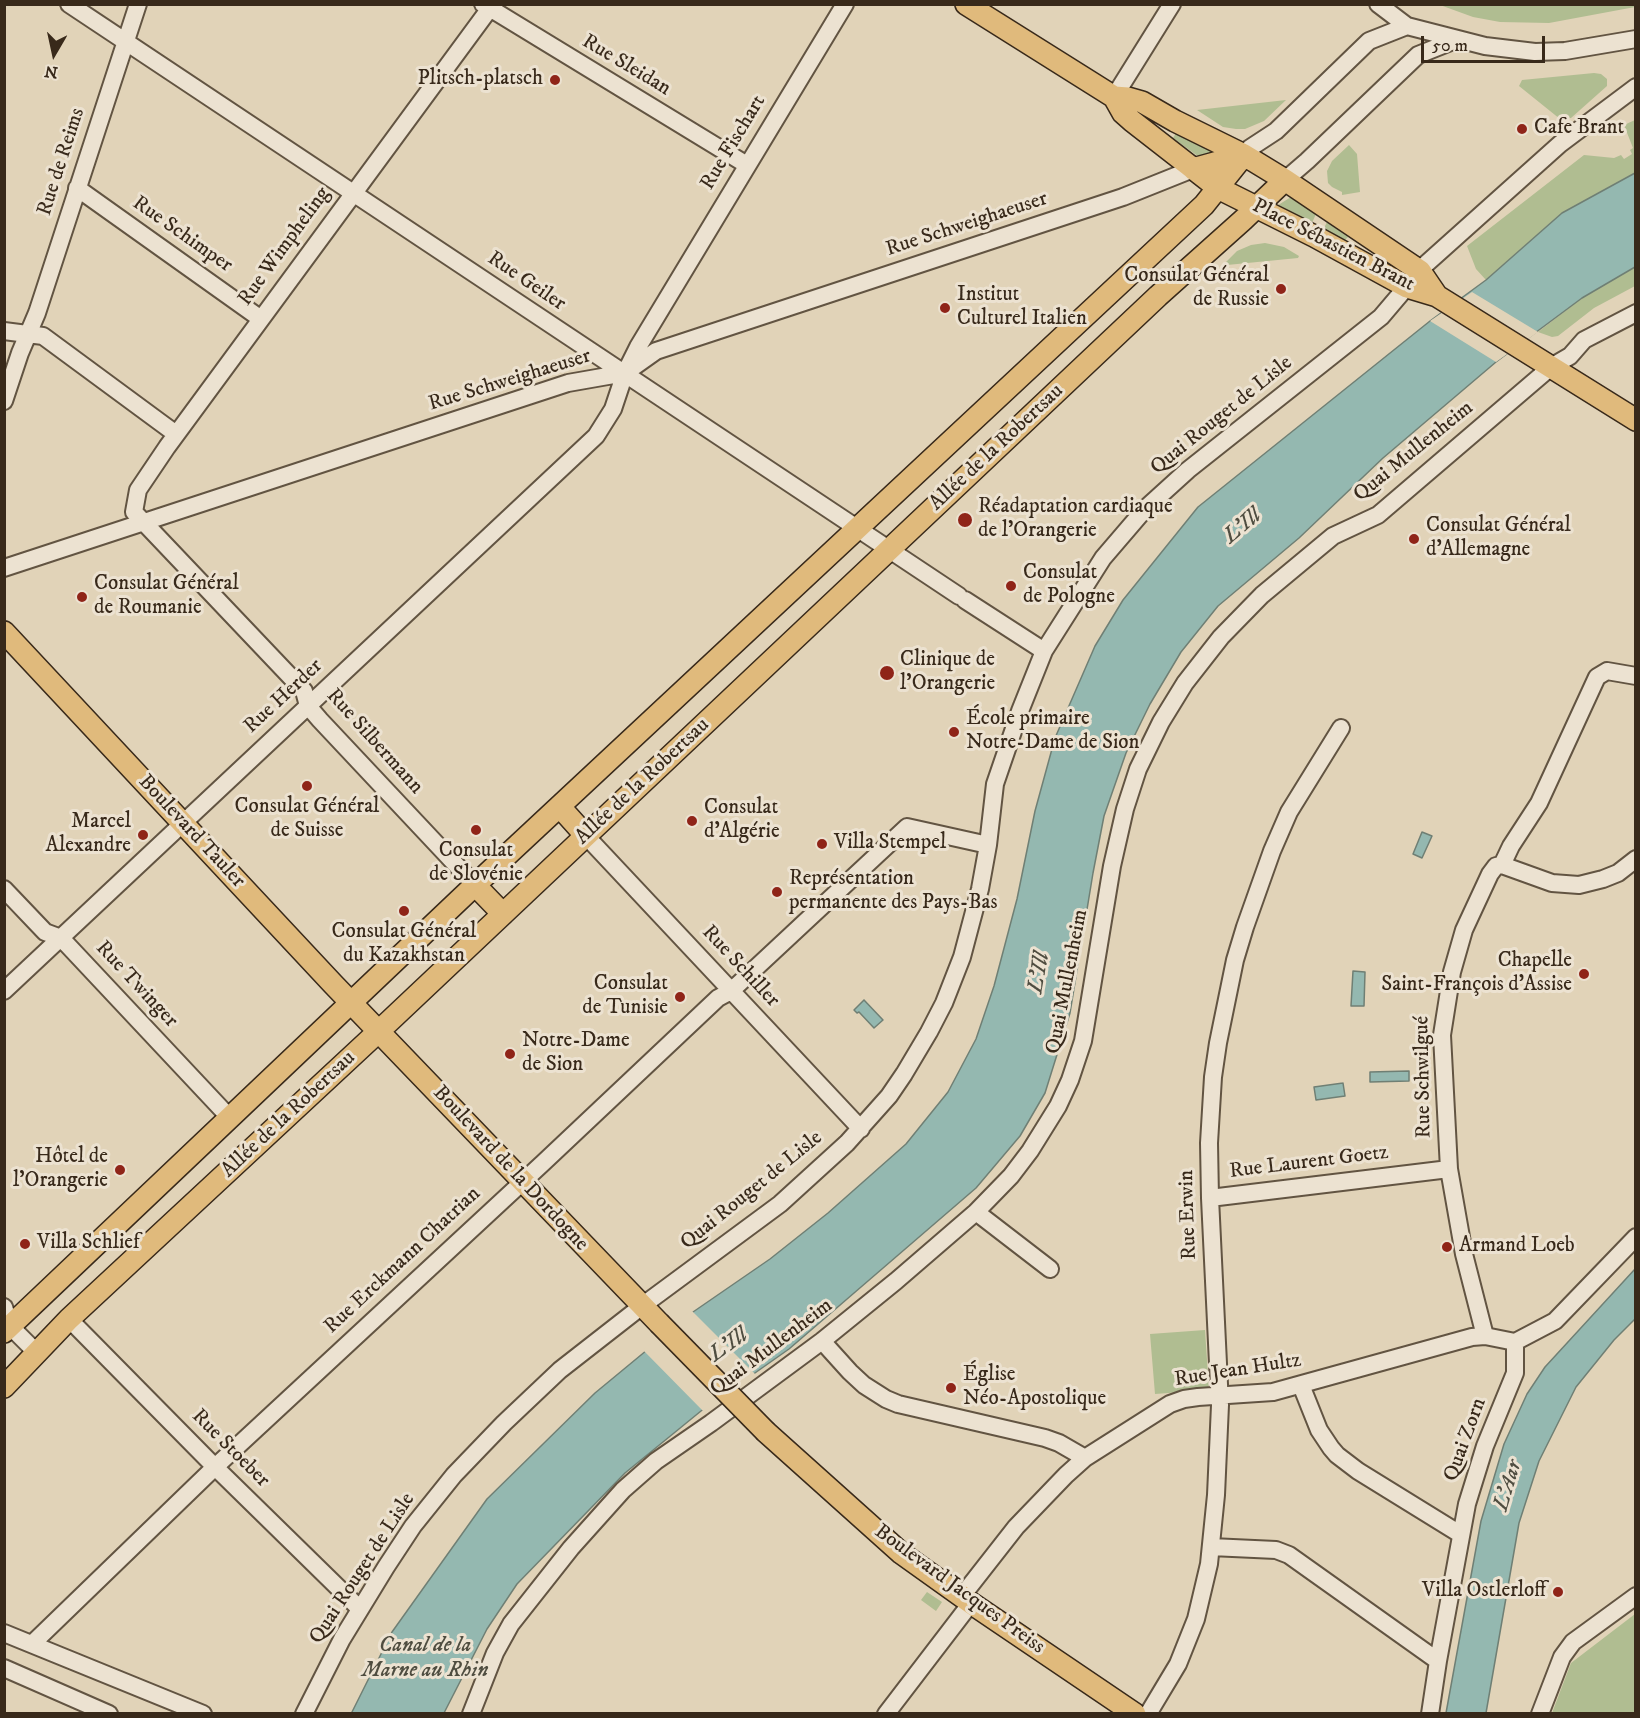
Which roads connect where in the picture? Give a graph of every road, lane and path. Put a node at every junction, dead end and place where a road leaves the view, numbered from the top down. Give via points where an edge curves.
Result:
1 (69, 4) edge
2 (138, 4) edge
3 (845, 4) edge
4 (966, 4) edge
5 (1172, 4) edge
6 (1378, 4) edge
7 (489, 6) edge
8 (1407, 26) junction
9 (1458, 39) junction
10 (1635, 39) edge
11 (126, 42) junction
12 (1635, 87) edge
13 (1114, 97) junction
14 (1244, 155) junction
15 (747, 165) junction
16 (1193, 169) junction
17 (1285, 180) junction
18 (77, 188) junction
19 (1218, 188) junction
20 (352, 193) junction
21 (1255, 207) junction
22 (1413, 279) junction
23 (1635, 313) edge
24 (261, 319) junction
25 (4, 331) edge
26 (30, 333) junction
27 (1551, 367) junction
28 (625, 373) junction
29 (4, 401) edge
30 (1635, 420) edge
31 (176, 434) junction
32 (143, 522) junction
33 (855, 529) junction
34 (889, 550) junction
35 (4, 568) edge
36 (4, 632) edge
37 (1044, 651) junction
38 (1635, 676) edge
39 (308, 706) junction
40 (1341, 728) dead end
41 (560, 807) junction
42 (183, 824) junction
43 (586, 836) junction
44 (988, 845) junction
45 (1635, 859) edge
46 (1502, 865) junction
47 (475, 885) junction
48 (4, 889) edge
49 (503, 914) junction
50 (61, 939) junction
51 (731, 991) junction
52 (4, 992) edge
53 (352, 1003) junction
54 (379, 1031) junction
55 (230, 1118) junction
56 (861, 1129) junction
57 (1449, 1169) junction
58 (522, 1182) junction
59 (1210, 1198) junction
60 (976, 1212) junction
61 (1635, 1237) edge
62 (1050, 1269) dead end
63 (642, 1306) junction
64 (69, 1319) junction
65 (6, 1322) edge
66 (658, 1323) joint
67 (1485, 1336) junction
68 (822, 1341) junction
69 (1515, 1342) junction
70 (36, 1352) junction
71 (1301, 1385) junction
72 (4, 1387) edge
73 (1219, 1396) junction
74 (1085, 1458) junction
75 (215, 1467) junction
76 (1460, 1534) junction
77 (1211, 1547) junction
78 (1635, 1596) edge
79 (967, 1600) junction
80 (360, 1609) junction
81 (4, 1633) edge
82 (32, 1644) junction
83 (1438, 1661) junction
84 (4, 1668) edge
85 (109, 1713) edge
86 (203, 1713) edge
87 (304, 1713) edge
88 (471, 1713) edge
89 (886, 1713) edge
90 (1136, 1713) edge
91 (1148, 1713) edge
92 (1430, 1713) edge
93 (1540, 1713) edge

1 - 11 street, Rue Geiler
2 - 11 street, Rue de Reims
3 - 15 street, Rue Fischart
4 - 13 main road
5 - 13 street
6 - 8 street
7 - 15 street, Rue Sleidan
7 - 20 street, Rue Wimpheling
8 - 9 street
8 - 14 street via 1370,41 1276,131
9 - 10 street via 1534,52
9 - 17 street, Place Sébastien Brant via 1418,55
11 - 18 street, Rue de Reims
11 - 20 street, Rue Geiler
12 - 22 street, Quai Rouget de Lisle via 1560,144
13 - 14 main road, Place Sébastien Brant via 1142,102
13 - 16 main road, Place Sébastien Brant via 1123,113
14 - 16 main road
14 - 17 main road, Place Sébastien Brant
14 - 19 main road, Allée de la Robertsau
15 - 28 street, Rue Fischart
16 - 19 main road, Place Sébastien Brant
16 - 28 street, Rue Schweighaeuser via 1123,197 656,351
17 - 21 main road, Allée de la Robertsau
17 - 22 main road, Place Sébastien Brant
18 - 24 street, Rue Schimper
18 - 26 street, Rue de Reims
19 - 21 main road, Place Sébastien Brant
19 - 33 main road, Allée de la Robertsau
20 - 24 street, Rue Wimpheling
20 - 28 street, Rue Geiler
21 - 22 main road, Place Sébastien Brant
21 - 34 main road, Allée de la Robertsau
22 - 27 main road, Place Sébastien Brant
22 - 37 street, Quai Rouget de Lisle via 1381,317 1188,470 1145,509 1103,558
23 - 27 street, Quai Mullenheim via 1584,340 1570,356
24 - 31 street, Rue Wimpheling
25 - 26 street
26 - 29 street, Rue de Reims
26 - 31 street via 43,336
27 - 30 main road
27 - 60 street, Quai Mullenheim via 1378,515 1333,536 1262,596 1221,637 1185,683 1138,769 1125,809 1083,1041 1070,1080 1030,1151
28 - 32 street, Rue Schweighaeuser via 568,383
28 - 33 street, Rue Geiler
28 - 39 street, Rue Herder via 613,409 596,436
31 - 32 street, Rue Wimpheling via 138,490 134,512
32 - 35 street, Rue Schweighaeuser
32 - 39 street, Rue Silbermann via 304,691
33 - 34 street, Rue Geiler
33 - 41 main road, Allée de la Robertsau
34 - 37 street, Rue Geiler
34 - 43 main road, Allée de la Robertsau
36 - 42 main road, Boulevard Tauler
37 - 44 street, Quai Rouget de Lisle via 995,784
38 - 46 street, Rue Schwilgué via 1607,672 1597,677 1552,778
39 - 42 street, Rue Herder
39 - 47 street, Rue Silbermann
40 - 59 street, Rue Erwin via 1289,812 1235,960 1213,1077
41 - 43 main road
41 - 47 main road, Allée de la Robertsau
42 - 50 street, Rue Herder
42 - 53 main road, Boulevard Tauler
43 - 49 main road, Allée de la Robertsau
43 - 51 street, Rue Schiller
44 - 51 street, Rue Erckmann Chatrian via 907,827
44 - 56 street, Quai Rouget de Lisle via 972,926 944,1003 915,1059
45 - 46 street via 1618,873 1579,885 1552,884
46 - 57 street, Rue Schwilgué via 1490,874 1464,930 1447,997 1442,1035
47 - 49 main road
47 - 53 main road, Allée de la Robertsau
48 - 50 street, Rue Twinger via 45,932
49 - 54 main road, Allée de la Robertsau
50 - 52 street, Rue Herder
50 - 55 street, Rue Twinger
51 - 56 street, Rue Schiller
51 - 58 street, Rue Erckmann Chatrian via 718,998
53 - 54 main road, Boulevard Tauler
53 - 55 main road, Allée de la Robertsau
54 - 58 main road, Boulevard de la Dordogne
54 - 64 main road, Allée de la Robertsau
55 - 65 main road, Allée de la Robertsau
56 - 63 street, Quai Rouget de Lisle via 780,1204
57 - 59 street, Rue Laurent Goetz
57 - 67 street, Rue Schwilgué via 1464,1254
58 - 63 main road, Boulevard de la Dordogne
58 - 75 street, Rue Erckmann Chatrian
59 - 73 street, Rue Erwin
60 - 62 street
60 - 68 street, Quai Mullenheim
61 - 69 street via 1555,1321
63 - 66 main road, Boulevard de la Dordogne
63 - 80 street, Quai Rouget de Lisle via 560,1370 454,1475 413,1527
64 - 70 main road, Allée de la Robertsau
64 - 75 street, Rue Stoeber
65 - 70 street
66 - 79 main road, Boulevard Jacques Preiss, bridge via 766,1432 882,1537
67 - 69 street
67 - 71 street, Rue Jean Hultz
68 - 74 street via 864,1385 886,1399 1045,1438
68 - 88 street, Quai Mullenheim via 656,1461 623,1490 511,1624
69 - 76 street, Quai Zorn via 1515,1373 1478,1465
70 - 72 main road, Allée de la Robertsau
71 - 73 street, Rue Jean Hultz via 1274,1392
71 - 76 street via 1319,1430 1337,1455
73 - 74 street, Rue Jean Hultz via 1170,1404
73 - 77 street, Rue Erwin via 1219,1454
74 - 79 street, Rue Jean Hultz via 1030,1511
75 - 80 street, Rue Stoeber
75 - 82 street, Rue Erckmann Chatrian
76 - 83 street, Quai Zorn
77 - 83 street via 1276,1550 1289,1555
77 - 91 street, Rue Erwin via 1204,1590 1188,1641
78 - 93 street via 1573,1642 1562,1657
79 - 89 street, Rue Jean Hultz
79 - 90 main road, Boulevard Jacques Preiss
80 - 87 street, Quai Rouget de Lisle
81 - 82 street
82 - 86 street
83 - 92 street, Quai Zorn
84 - 85 street

